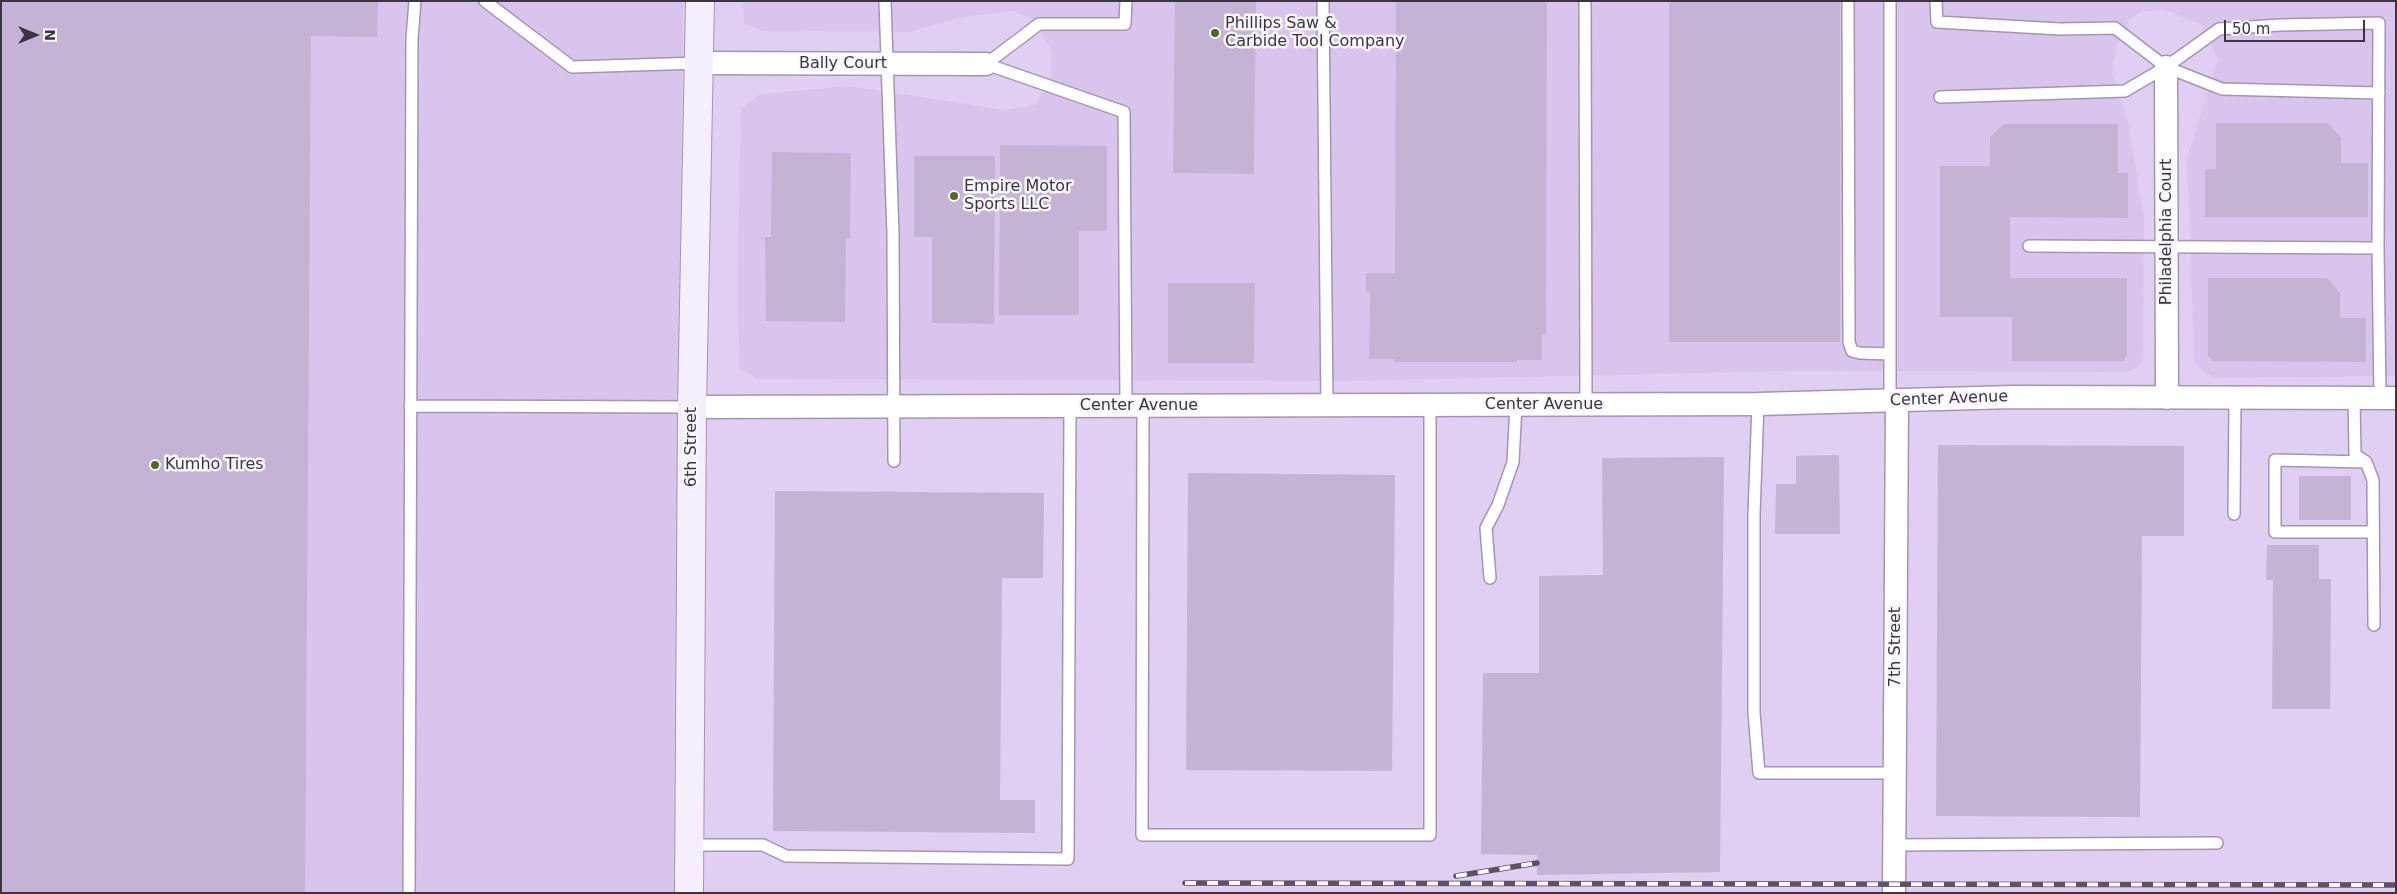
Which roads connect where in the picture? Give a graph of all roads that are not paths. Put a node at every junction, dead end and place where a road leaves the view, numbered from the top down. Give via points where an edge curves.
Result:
1 (415, 1) edge
2 (485, 1) edge
3 (700, 1) edge
4 (885, 1) edge
5 (1126, 1) edge
6 (1323, 1) edge
7 (1585, 1) edge
8 (1848, 1) edge
9 (1890, 1) edge
10 (1936, 1) edge
11 (699, 63) junction
12 (886, 64) junction
13 (986, 64) junction
14 (2166, 66) junction
15 (2379, 93) junction
16 (1940, 97) dead end
17 (2030, 246) dead end
18 (2167, 246) junction
19 (2378, 248) junction
20 (1890, 354) junction
21 (2167, 398) junction
22 (2235, 398) junction
23 (2354, 398) junction
24 (2388, 398) edge
25 (1894, 401) junction
26 (1758, 404) junction
27 (1328, 405) junction
28 (1430, 405) junction
29 (1516, 405) junction
30 (1586, 405) junction
31 (410, 406) junction
32 (895, 406) junction
33 (1070, 406) junction
34 (1135, 406) junction
35 (692, 407) junction
36 (894, 461) dead end
37 (2366, 462) junction
38 (2234, 514) dead end
39 (2373, 532) junction
40 (1490, 578) dead end
41 (2374, 625) dead end
42 (1895, 773) junction
43 (690, 844) junction
44 (1894, 844) junction
45 (2217, 844) dead end
46 (409, 893) edge
47 (689, 893) edge
48 (1894, 893) edge

1 - 31 lane via 412,39
2 - 11 lane via 572,67
3 - 11 main road, 6th Street
4 - 12 lane
5 - 13 lane via 1125,24 1040,24
6 - 27 lane
7 - 30 lane
8 - 20 lane via 1848,342 1852,350 1860,353
9 - 20 lane
10 - 14 lane via 1937,22 2060,29 2115,28
11 - 12 street, Bally Court
11 - 35 main road, 6th Street
12 - 13 street, Bally Court
12 - 32 lane via 894,234
13 - 34 lane via 1124,112
14 - 15 lane via 2222,89
14 - 15 lane via 2218,29 2379,23
14 - 16 lane via 2125,91
14 - 18 street, Philadelphia Court
15 - 19 lane
17 - 18 lane
18 - 19 lane
18 - 21 street, Philadelphia Court
19 - 24 lane
20 - 25 lane
21 - 22 street, Center Avenue
21 - 25 street, Center Avenue via 2013,397
22 - 23 street, Center Avenue
22 - 38 lane
23 - 24 street, Center Avenue
23 - 37 lane via 2355,455
25 - 26 street, Center Avenue
25 - 42 street, 7th Street
26 - 30 street, Center Avenue
26 - 42 lane via 1754,514 1754,713 1759,773
27 - 28 street, Center Avenue
27 - 34 street, Center Avenue
28 - 29 street, Center Avenue
28 - 34 lane via 1430,836 1142,836
29 - 30 street, Center Avenue
29 - 40 lane via 1513,462 1498,506 1486,528
31 - 35 lane
31 - 46 lane
32 - 33 street, Center Avenue
32 - 35 street, Center Avenue
32 - 36 lane
33 - 34 street, Center Avenue
33 - 43 lane via 1068,859 786,856 763,845
35 - 43 main road, 6th Street
37 - 39 lane via 2373,480
37 - 39 lane via 2275,460 2275,532
39 - 41 lane
42 - 44 street, 7th Street
43 - 47 main road, 6th Street
44 - 45 lane
44 - 48 street, 7th Street

